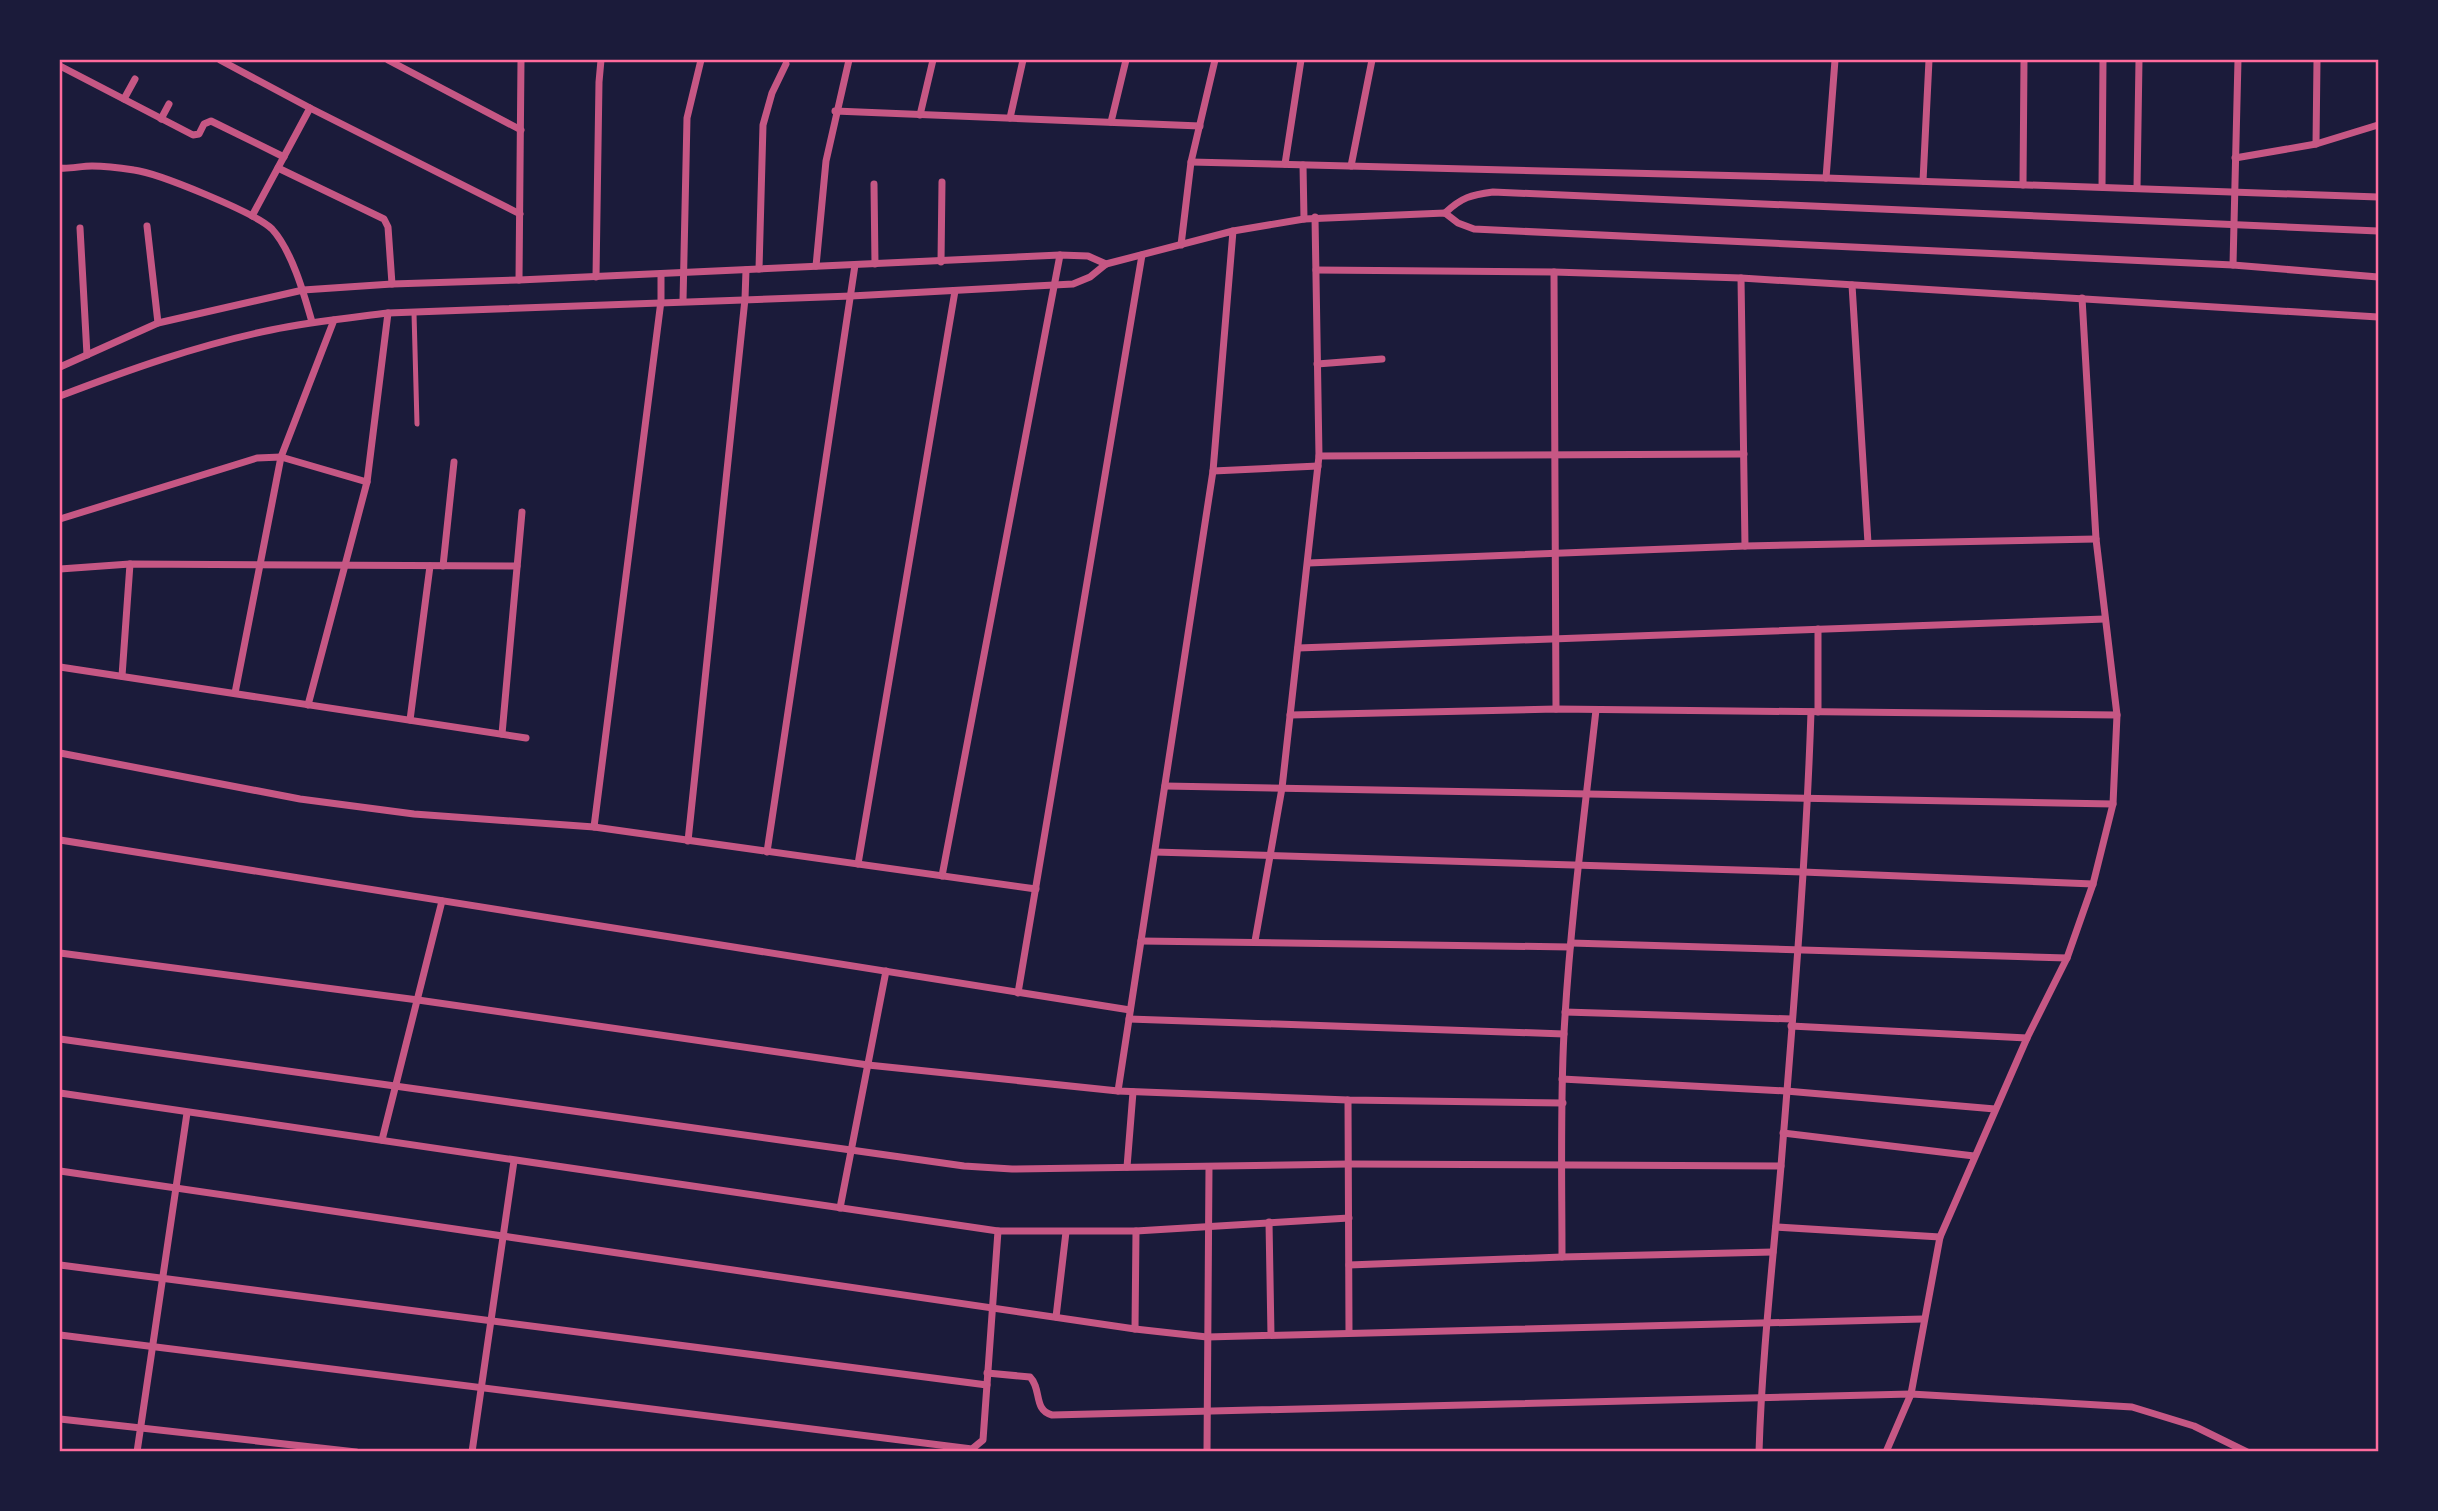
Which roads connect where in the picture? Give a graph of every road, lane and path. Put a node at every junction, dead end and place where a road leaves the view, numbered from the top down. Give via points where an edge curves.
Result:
1 (220, 60) edge
2 (388, 60) edge
3 (521, 60) edge
4 (601, 60) edge
5 (701, 60) edge
6 (849, 60) edge
7 (933, 60) edge
8 (1023, 60) edge
9 (1126, 60) edge
10 (1215, 60) edge
11 (1301, 60) edge
12 (1373, 60) edge
13 (1835, 60) edge
14 (1929, 60) edge
15 (2024, 60) edge
16 (2103, 60) edge
17 (2139, 60) edge
18 (2238, 60) edge
19 (2317, 60) edge
20 (786, 64) dead end
21 (60, 66) edge
22 (135, 79) dead end
23 (124, 99) junction
24 (169, 104) dead end
25 (310, 108) junction
26 (835, 111) junction
27 (920, 115) junction
28 (161, 118) junction
29 (1010, 118) junction
30 (1111, 122) junction
31 (2378, 125) edge
32 (1199, 126) junction
33 (520, 130) junction
34 (2316, 144) junction
35 (284, 157) junction
36 (2235, 158) junction
37 (1191, 162) junction
38 (1285, 164) junction
39 (1303, 165) junction
40 (1351, 166) junction
41 (278, 167) junction
42 (60, 169) edge
43 (1826, 177) junction
44 (1923, 181) junction
45 (942, 182) dead end
46 (874, 184) dead end
47 (2023, 185) junction
48 (2102, 187) junction
49 (2137, 188) junction
50 (2235, 191) junction
51 (2378, 197) edge
52 (1445, 213) junction
53 (520, 214) junction
54 (252, 216) junction
55 (1315, 217) junction
56 (1304, 219) junction
57 (2234, 225) junction
58 (147, 226) dead end
59 (80, 228) dead end
60 (1233, 231) junction
61 (2378, 231) edge
62 (1181, 245) junction
63 (1060, 255) junction
64 (1142, 255) junction
65 (941, 262) junction
66 (875, 264) junction
67 (1106, 264) junction
68 (855, 265) junction
69 (2233, 265) junction
70 (817, 266) junction
71 (759, 269) junction
72 (746, 270) junction
73 (1316, 270) junction
74 (1554, 272) junction
75 (684, 273) junction
76 (661, 274) junction
77 (596, 276) junction
78 (2378, 276) edge
79 (1741, 278) junction
80 (519, 280) junction
81 (392, 284) junction
82 (1852, 285) junction
83 (1054, 286) junction
84 (303, 290) junction
85 (955, 291) junction
86 (851, 296) junction
87 (2082, 298) junction
88 (745, 299) junction
89 (661, 301) junction
90 (683, 301) junction
91 (388, 313) junction
92 (414, 313) junction
93 (2378, 317) edge
94 (334, 320) junction
95 (312, 322) junction
96 (158, 323) junction
97 (87, 355) junction
98 (1382, 359) dead end
99 (1317, 364) junction
100 (60, 367) edge
101 (60, 396) edge
102 (417, 424) dead end
103 (1744, 454) junction
104 (1553, 455) junction
105 (1319, 456) junction
106 (281, 457) junction
107 (454, 462) dead end
108 (1318, 466) junction
109 (1213, 471) junction
110 (367, 482) junction
111 (522, 512) dead end
112 (60, 519) edge
113 (2096, 539) junction
114 (1868, 543) junction
115 (1745, 546) junction
116 (1554, 554) junction
117 (1308, 563) junction
118 (130, 565) junction
119 (346, 565) junction
120 (261, 566) junction
121 (430, 566) junction
122 (443, 566) junction
123 (517, 566) junction
124 (60, 569) edge
125 (2105, 619) junction
126 (1818, 629) junction
127 (1555, 638) junction
128 (1298, 648) junction
129 (60, 667) edge
130 (122, 676) junction
131 (235, 694) junction
132 (307, 705) junction
133 (1556, 709) junction
134 (1596, 710) junction
135 (1814, 712) junction
136 (1290, 715) junction
137 (2117, 715) junction
138 (410, 720) junction
139 (502, 734) junction
140 (526, 738) dead end
141 (60, 753) edge
142 (1165, 786) junction
143 (1282, 788) junction
144 (1587, 794) junction
145 (1808, 798) junction
146 (2113, 804) junction
147 (594, 827) junction
148 (60, 840) edge
149 (688, 841) junction
150 (767, 852) junction
151 (1155, 852) junction
152 (1270, 855) junction
153 (858, 864) junction
154 (1579, 865) junction
155 (1802, 872) junction
156 (942, 876) junction
157 (2093, 884) junction
158 (1035, 889) junction
159 (442, 901) junction
160 (1141, 941) junction
161 (1255, 941) junction
162 (1570, 945) junction
163 (1797, 951) junction
164 (60, 953) edge
165 (2067, 958) junction
166 (886, 971) junction
167 (1018, 993) junction
168 (418, 1000) junction
169 (1565, 1012) junction
170 (1130, 1014) junction
171 (1792, 1022) junction
172 (1564, 1034) junction
173 (2027, 1038) junction
174 (60, 1039) edge
175 (868, 1065) junction
176 (1562, 1079) junction
177 (396, 1087) junction
178 (1118, 1091) junction
179 (1133, 1091) junction
180 (1786, 1091) junction
181 (60, 1093) edge
182 (1348, 1100) junction
183 (1563, 1103) junction
184 (1995, 1109) junction
185 (187, 1113) junction
186 (1783, 1133) junction
187 (382, 1140) junction
188 (852, 1150) junction
189 (1974, 1156) junction
190 (514, 1161) junction
191 (1349, 1164) junction
192 (1562, 1164) junction
193 (1781, 1166) junction
194 (1127, 1167) junction
195 (1209, 1167) junction
196 (60, 1171) edge
197 (176, 1188) junction
198 (840, 1208) junction
199 (1349, 1217) junction
200 (1269, 1222) junction
201 (1208, 1226) junction
202 (1776, 1227) junction
203 (998, 1231) junction
204 (1136, 1231) junction
205 (1066, 1232) junction
206 (503, 1236) junction
207 (1940, 1237) junction
208 (1773, 1252) junction
209 (1562, 1257) junction
210 (60, 1265) edge
211 (1349, 1265) junction
212 (163, 1278) junction
213 (992, 1307) junction
214 (1056, 1317) junction
215 (1923, 1319) junction
216 (491, 1321) junction
217 (1767, 1323) junction
218 (1135, 1329) junction
219 (1349, 1332) junction
220 (60, 1335) edge
221 (1271, 1335) junction
222 (1208, 1337) junction
223 (153, 1346) junction
224 (988, 1373) junction
225 (987, 1385) junction
226 (481, 1388) junction
227 (1910, 1394) junction
228 (1761, 1397) junction
229 (1207, 1410) junction
230 (60, 1419) edge
231 (141, 1428) junction
232 (138, 1451) edge
233 (356, 1451) edge
234 (471, 1451) edge
235 (1207, 1451) edge
236 (1759, 1451) edge
237 (1886, 1451) edge
238 (2247, 1451) edge

1 - 25 street
2 - 33 street
3 - 33 street
4 - 77 street
5 - 75 street via 687,118
6 - 26 street
7 - 27 street
8 - 29 street
9 - 30 street
10 - 32 street
11 - 38 street
12 - 40 street
13 - 43 street
14 - 44 street
15 - 47 street
16 - 48 street
17 - 49 street
18 - 36 street
19 - 34 street
20 - 71 street via 763,125
21 - 23 street
22 - 23 street
23 - 28 street
24 - 28 street
25 - 35 street
25 - 53 street
26 - 27 street
26 - 70 street
27 - 29 street
28 - 35 street via 193,135 199,134 206,122 214,122
29 - 30 street
30 - 32 street
31 - 34 street
32 - 37 street
33 - 53 street
34 - 36 street
35 - 41 street
36 - 50 street
37 - 38 street
37 - 62 street
38 - 39 street
39 - 40 street
39 - 56 street
40 - 43 street
41 - 54 street
41 - 81 street via 384,219
42 - 54 street via 137,170
43 - 44 street
44 - 47 street
45 - 65 street
46 - 66 street
47 - 48 street
48 - 49 street
49 - 50 street
50 - 51 street
50 - 57 street
52 - 55 street
52 - 57 street via 1459,200 1493,192
52 - 69 street via 1474,229
53 - 80 street
54 - 84 street via 277,236
55 - 56 street
55 - 73 street
56 - 60 street
57 - 61 street
57 - 69 street
58 - 96 street
59 - 97 street
60 - 62 street
60 - 109 street
62 - 64 street
63 - 65 street
63 - 67 street via 1088,256
63 - 83 street
64 - 67 street
64 - 158 street
65 - 66 street
66 - 68 street
67 - 83 street via 1090,277
68 - 70 street
68 - 86 street
69 - 78 street
70 - 71 street
71 - 72 street
72 - 75 street
72 - 88 street
73 - 74 street
73 - 99 street
74 - 79 street
74 - 104 street
75 - 76 street
75 - 90 street
76 - 77 street
76 - 89 street
77 - 80 street
79 - 82 street
79 - 103 street
80 - 81 street
81 - 84 street
82 - 87 street
82 - 114 street
83 - 85 street
83 - 156 street
84 - 95 street
84 - 96 street
85 - 86 street
85 - 153 street
86 - 88 street
86 - 150 street
87 - 93 street
87 - 113 street
88 - 90 street
88 - 149 street
89 - 90 street
89 - 92 street
89 - 147 street
91 - 92 street
91 - 94 street
91 - 110 street
92 - 102 lane
94 - 95 street
94 - 106 street
95 - 101 street via 216,344
96 - 97 street
97 - 100 street
98 - 99 street
99 - 105 street
103 - 104 street
103 - 115 street
104 - 105 street
104 - 116 street
105 - 108 street
106 - 110 street
106 - 112 street via 257,458
106 - 120 street
107 - 122 street
108 - 109 street
108 - 117 street
109 - 142 street
110 - 119 street
111 - 123 street
113 - 114 street
113 - 125 street
114 - 115 street
115 - 116 street
116 - 117 street
116 - 127 street
117 - 128 street
118 - 120 street
118 - 124 street
118 - 130 street
119 - 120 street
119 - 121 street
119 - 132 street
120 - 131 street
121 - 122 street
121 - 138 street
122 - 123 street
123 - 139 street
125 - 126 street
125 - 137 street
126 - 127 street
126 - 135 street
127 - 128 street
127 - 133 street
128 - 136 street
129 - 130 street
130 - 131 street
131 - 132 street
132 - 138 street
133 - 134 street
133 - 136 street
134 - 135 street
134 - 144 street
135 - 137 street
135 - 145 street
136 - 143 street
137 - 146 street
138 - 139 street
139 - 140 street
141 - 147 street via 414,814
142 - 143 street
142 - 151 street
143 - 144 street
143 - 152 street
144 - 145 street
144 - 154 street
145 - 146 street
145 - 155 street
146 - 157 street
147 - 149 street
148 - 159 street
149 - 150 street
150 - 153 street
151 - 152 street
151 - 160 street
152 - 154 street
152 - 161 street
153 - 156 street
154 - 155 street
154 - 162 street
155 - 157 street
155 - 163 street
156 - 158 street
157 - 165 street
158 - 167 street
159 - 166 street
159 - 168 street
160 - 161 street
160 - 170 street
161 - 162 street
162 - 163 street
162 - 169 street
163 - 165 street
163 - 171 street
164 - 168 street
165 - 173 street
166 - 167 street
166 - 175 street
167 - 170 street
168 - 175 street
168 - 177 street
169 - 171 street
169 - 172 street
170 - 172 street
170 - 178 street
171 - 173 street
171 - 180 street
172 - 176 street
173 - 184 street
174 - 177 street
175 - 178 street
175 - 188 street
176 - 180 street
176 - 183 street
177 - 187 street
177 - 188 street
178 - 179 street
179 - 182 street
179 - 194 street
180 - 184 street
180 - 186 street
181 - 185 street
182 - 183 street
182 - 191 street
183 - 192 street
184 - 189 street
185 - 187 street
185 - 197 street
186 - 189 street
186 - 193 street
187 - 190 street
188 - 194 street via 964,1166
188 - 198 street
189 - 207 street
190 - 198 street
190 - 206 street
191 - 192 street
191 - 195 street
191 - 199 street
192 - 193 street
192 - 209 street
193 - 202 street
194 - 195 street
195 - 201 street
196 - 197 street
197 - 206 street
197 - 212 street
198 - 203 street
199 - 200 street
199 - 211 street
200 - 201 street
200 - 221 street
201 - 204 street
201 - 222 street
202 - 207 street
202 - 208 street
203 - 205 street
203 - 213 street
204 - 205 street
204 - 218 street
205 - 214 street
206 - 213 street
206 - 216 street
207 - 215 street
208 - 209 street
208 - 217 street
209 - 211 street
210 - 212 street
211 - 219 street
212 - 216 street
212 - 223 street
213 - 214 street
213 - 224 street
214 - 218 street
215 - 217 street
215 - 227 street
216 - 225 street
216 - 226 street
217 - 219 street
217 - 228 street
218 - 222 street
219 - 221 street
220 - 223 street
221 - 222 street
222 - 229 street
223 - 226 street
223 - 231 street
224 - 225 street
224 - 229 street via 1030,1377 1037,1385 1042,1411 1052,1415
225 - 226 street via 983,1440 967,1448
226 - 234 street
227 - 228 street
227 - 237 street
227 - 238 street via 2132,1407 2194,1426
228 - 229 street
228 - 236 street
229 - 235 street
230 - 231 street
231 - 232 street
231 - 233 street

